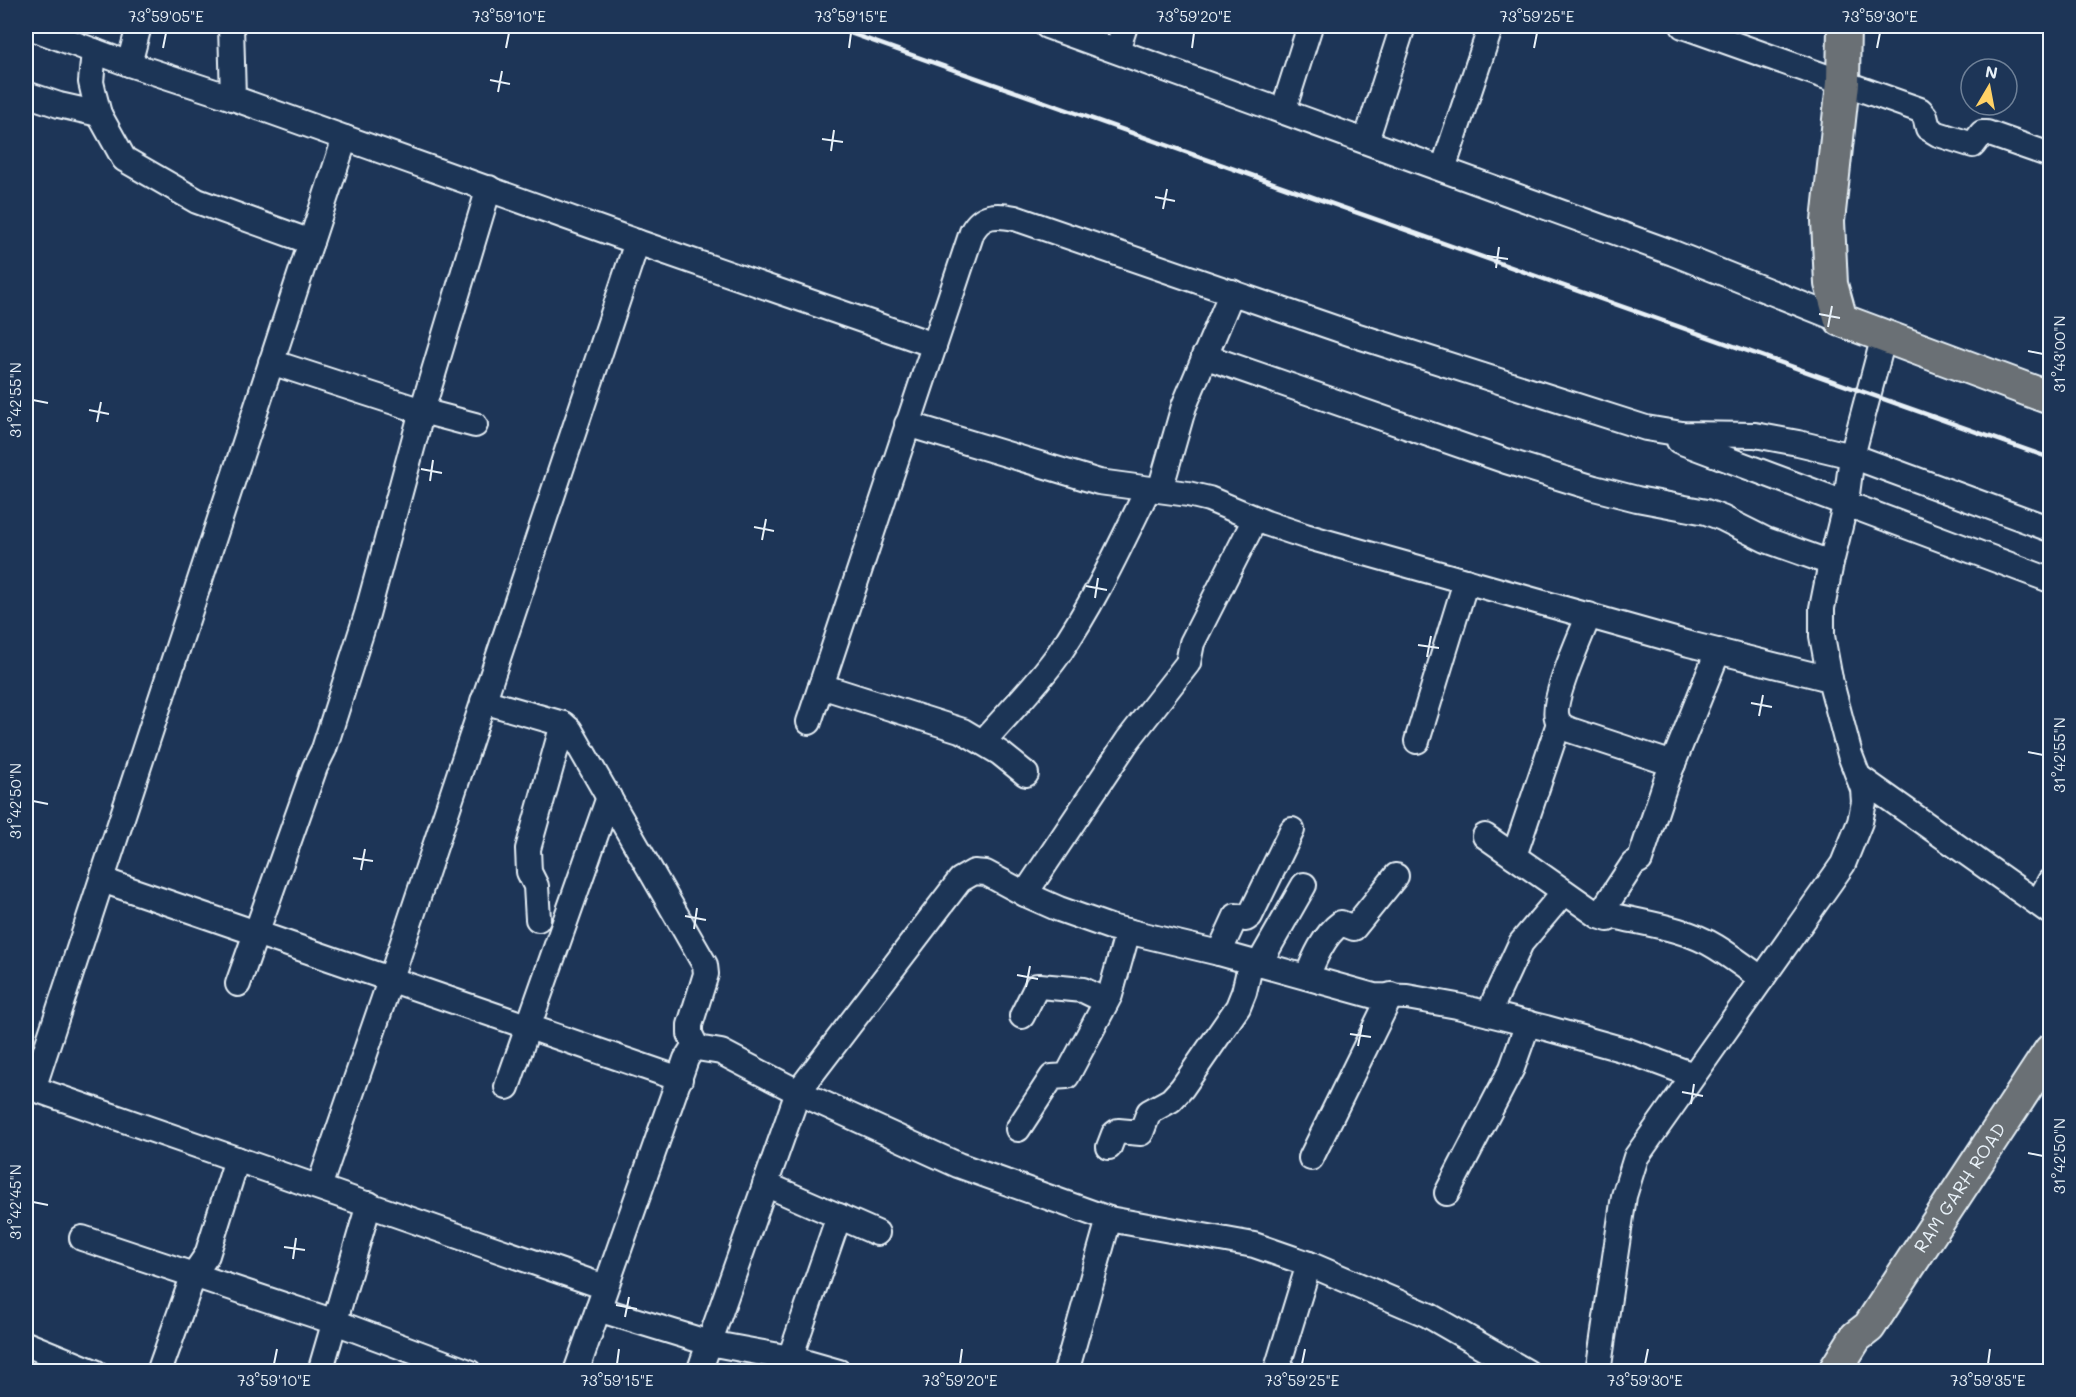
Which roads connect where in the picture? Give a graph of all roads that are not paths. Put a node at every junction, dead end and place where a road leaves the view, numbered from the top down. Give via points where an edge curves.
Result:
1 (27, 26) edge
2 (138, 26) edge
3 (231, 26) edge
4 (1047, 26) edge
5 (1125, 26) edge
6 (1310, 26) edge
7 (1403, 26) edge
8 (1491, 26) edge
9 (1683, 26) edge
10 (1844, 26) edge
11 (1117, 50) junction
12 (94, 51) junction
13 (129, 64) junction
14 (1843, 83) junction
15 (26, 94) edge
16 (233, 98) junction
17 (1283, 111) junction
18 (99, 114) junction
19 (345, 138) junction
20 (1366, 141) junction
21 (2050, 154) edge
22 (1443, 169) junction
23 (489, 188) junction
24 (311, 242) junction
25 (637, 242) junction
26 (1232, 292) junction
27 (1840, 320) junction
28 (1884, 336) junction
29 (934, 345) junction
30 (1204, 356) junction
31 (271, 362) junction
32 (2050, 399) edge
33 (422, 411) junction
34 (907, 424) junction
35 (475, 425) dead end
36 (1646, 428) junction
37 (1852, 456) junction
38 (1154, 490) junction
39 (1846, 502) junction
40 (1255, 519) junction
41 (2050, 529) edge
42 (1831, 563) junction
43 (1466, 580) junction
44 (2050, 580) edge
45 (1589, 615) junction
46 (1718, 651) junction
47 (1830, 679) junction
48 (821, 686) junction
49 (483, 701) junction
50 (809, 722) dead end
51 (1559, 723) junction
52 (563, 724) junction
53 (1417, 741) dead end
54 (983, 742) junction
55 (1673, 764) junction
56 (1026, 774) dead end
57 (1859, 777) junction
58 (609, 797) junction
59 (1292, 831) dead end
60 (1485, 836) dead end
61 (1514, 856) junction
62 (1396, 876) dead end
63 (102, 880) junction
64 (2050, 881) edge
65 (1304, 885) dead end
66 (1564, 892) junction
67 (1025, 894) junction
68 (1259, 898) junction
69 (2044, 908) edge
70 (1599, 916) junction
71 (538, 919) dead end
72 (1295, 921) junction
73 (1128, 931) junction
74 (256, 932) junction
75 (1219, 953) junction
76 (1255, 963) junction
77 (1307, 977) junction
78 (391, 978) junction
79 (1762, 979) junction
80 (238, 984) dead end
81 (1391, 995) junction
82 (1106, 1001) junction
83 (1490, 1014) junction
84 (1022, 1016) dead end
85 (1528, 1023) junction
86 (529, 1026) junction
87 (697, 1047) junction
88 (2047, 1065) edge
89 (1693, 1075) junction
90 (680, 1079) junction
91 (29, 1087) edge
92 (507, 1087) dead end
93 (798, 1092) junction
94 (1018, 1129) dead end
95 (1109, 1147) dead end
96 (1311, 1158) dead end
97 (237, 1159) junction
98 (765, 1184) junction
99 (319, 1187) junction
100 (1447, 1193) dead end
101 (369, 1204) junction
102 (839, 1216) junction
103 (1109, 1219) junction
104 (877, 1233) dead end
105 (82, 1238) dead end
106 (1309, 1264) junction
107 (194, 1274) junction
108 (601, 1298) junction
109 (335, 1322) junction
110 (1869, 1327) junction
111 (709, 1343) junction
112 (26, 1344) edge
113 (790, 1358) junction
114 (95, 1371) edge
115 (159, 1371) edge
116 (320, 1371) edge
117 (469, 1371) edge
118 (576, 1371) edge
119 (699, 1371) edge
120 (839, 1371) edge
121 (1066, 1371) edge
122 (1276, 1371) edge
123 (1527, 1371) edge
124 (1598, 1371) edge
125 (1834, 1371) edge
126 (1853, 1371) edge

1 - 12 street
2 - 13 street
3 - 16 street
4 - 11 street
5 - 11 street
6 - 17 street
7 - 20 street
8 - 22 street
9 - 14 street
10 - 14 main road
11 - 17 street
12 - 13 street
12 - 18 street via 91,82
13 - 16 street
14 - 21 street via 1920,110 1928,128 1938,134 1973,145 1982,133 1987,133
14 - 27 main road via 1828,221 1831,284
15 - 18 street
16 - 19 street
17 - 20 street
18 - 24 street via 124,159 197,201
19 - 23 street
19 - 24 street
20 - 22 street
22 - 27 street via 1673,253
23 - 25 street
23 - 33 street
24 - 31 street
25 - 29 street
25 - 49 street
26 - 29 street via 1015,218 993,215 980,220 972,232
26 - 30 street
26 - 36 street
27 - 28 main road
28 - 32 main road
28 - 37 street
29 - 34 street
30 - 38 street
30 - 42 street via 1506,461 1637,499 1706,512 1766,540
31 - 33 street
31 - 63 street
33 - 35 street
33 - 74 street via 361,635 324,749
34 - 38 street via 1073,476
34 - 48 street
36 - 37 street via 1682,434 1755,435
36 - 39 street
37 - 39 street
37 - 41 street
38 - 40 street via 1209,499
38 - 54 street via 1068,640
39 - 42 street
39 - 44 street
40 - 43 street
40 - 67 street via 1192,644 1188,663 1128,740
42 - 47 street via 1822,608 1822,636
43 - 45 street
43 - 53 street
45 - 46 street
45 - 51 street via 1557,701
46 - 47 street
46 - 55 street
47 - 57 street
48 - 50 street
48 - 54 street via 950,726
49 - 52 street
49 - 78 street
51 - 55 street
51 - 61 street
52 - 58 street
52 - 71 street via 528,849
54 - 56 street
55 - 70 street via 1640,861 1633,864
57 - 69 street
57 - 79 street via 1864,801 1843,864
58 - 86 street
58 - 87 street via 705,965 706,974 690,1025 690,1035
59 - 68 street
60 - 61 street
61 - 66 street
62 - 77 street via 1354,927 1341,923 1334,929 1319,949
63 - 74 street
63 - 91 street
64 - 69 street
65 - 72 street
66 - 70 street
66 - 83 street via 1521,943
67 - 73 street
67 - 93 street via 986,873 974,872 960,880
68 - 72 street
68 - 75 street via 1249,918 1235,916
70 - 79 street via 1658,926 1700,939
72 - 76 street
73 - 75 street
73 - 82 street
74 - 78 street
74 - 80 street
75 - 76 street
76 - 77 street
76 - 95 street via 1238,1007 1182,1088 1171,1101 1149,1112 1141,1133 1118,1131
77 - 81 street via 1381,998
78 - 86 street
78 - 99 street
79 - 89 street
81 - 83 street
81 - 96 street
82 - 84 street via 1083,990 1037,986
82 - 94 street via 1067,1076 1052,1077
83 - 85 street
85 - 89 street via 1628,1051
85 - 100 street via 1512,1068
86 - 90 street
86 - 92 street
87 - 90 street via 686,1059
87 - 93 street via 721,1052
88 - 110 main road, RAM GARH ROAD
89 - 124 street via 1641,1149 1633,1167 1624,1196
90 - 108 street
91 - 97 street
93 - 98 street
93 - 103 street via 958,1165
97 - 99 street
97 - 107 street via 207,1255
98 - 102 street
98 - 111 street
99 - 101 street
101 - 108 street
101 - 109 street
102 - 104 street
102 - 113 street
103 - 106 street via 1254,1245
103 - 121 street
105 - 107 street
106 - 122 street
106 - 123 street via 1428,1315
107 - 109 street
107 - 115 street
108 - 111 street
108 - 118 street
109 - 116 street
109 - 117 street
110 - 125 main road, RAM GARH ROAD via 1857,1337
110 - 126 main road, RAM GARH ROAD via 1869,1344
111 - 113 street
111 - 119 street
112 - 114 street
113 - 120 street

